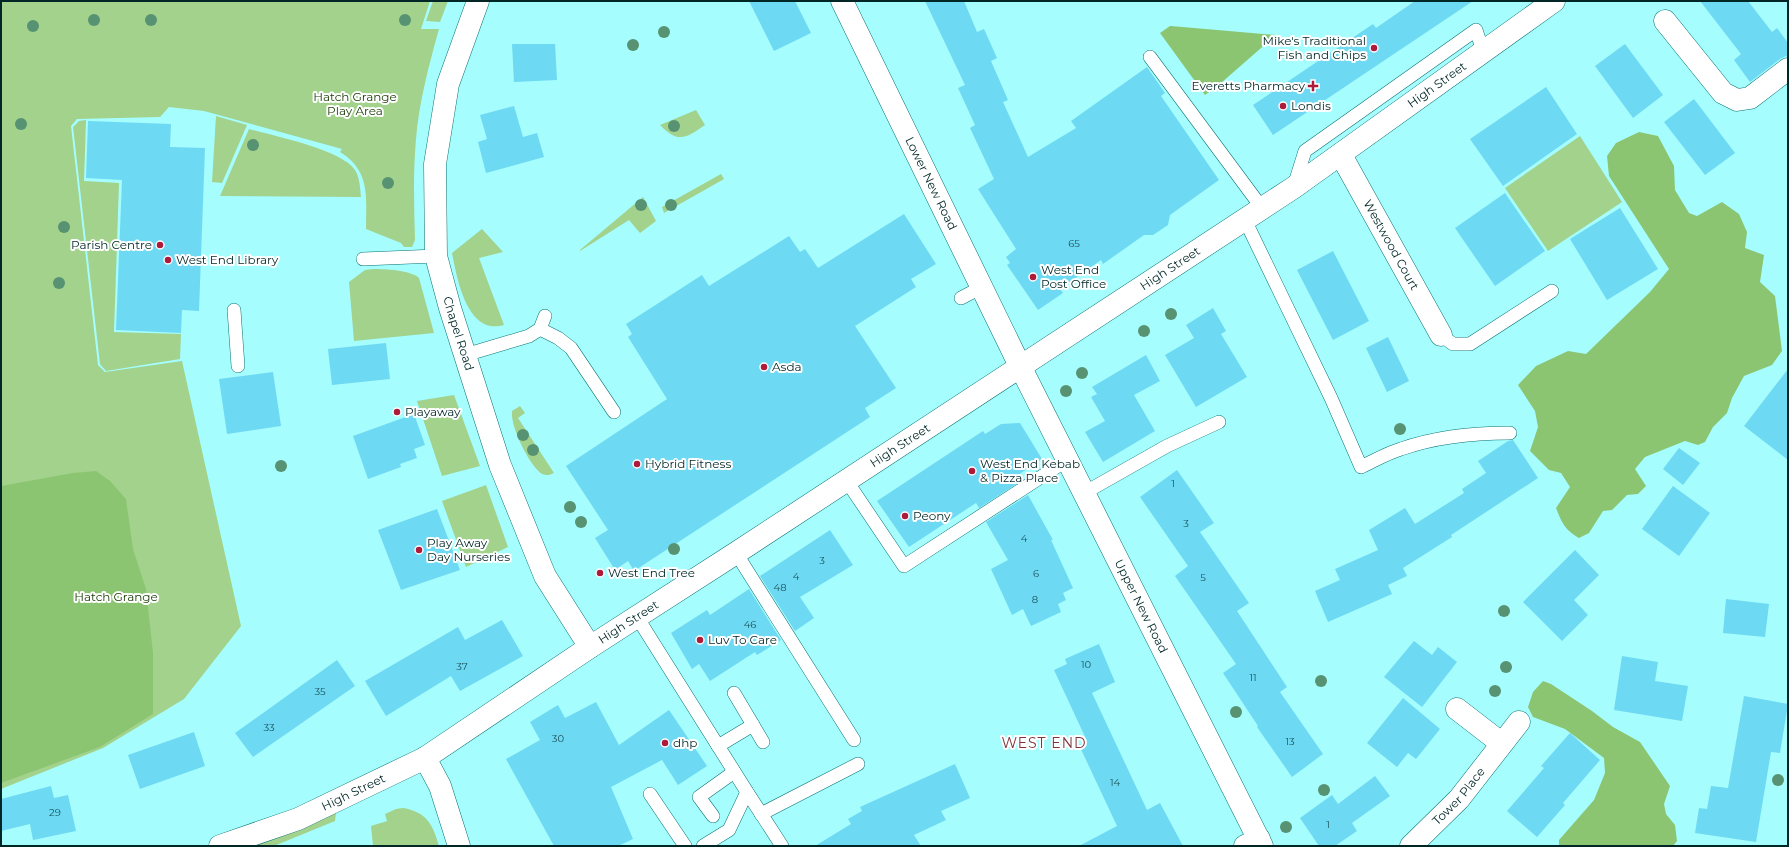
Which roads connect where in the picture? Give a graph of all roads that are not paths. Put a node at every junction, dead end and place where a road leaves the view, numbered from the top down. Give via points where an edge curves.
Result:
1 (478, 1) edge
2 (842, 1) edge
3 (1554, 1) edge
4 (1665, 21) dead end
5 (1483, 51) junction
6 (1150, 57) dead end
7 (1788, 69) edge
8 (1341, 155) junction
9 (1293, 188) junction
10 (1253, 214) junction
11 (436, 256) junction
12 (363, 259) dead end
13 (982, 287) junction
14 (1552, 291) dead end
15 (962, 298) dead end
16 (234, 310) dead end
17 (545, 316) dead end
18 (540, 329) junction
19 (1441, 335) joint
20 (465, 355) junction
21 (238, 366) dead end
22 (1020, 366) junction
23 (614, 412) dead end
24 (1219, 422) dead end
25 (1510, 433) dead end
26 (1067, 460) junction
27 (846, 480) junction
28 (1084, 493) junction
29 (736, 553) junction
30 (637, 617) junction
31 (590, 647) junction
32 (734, 693) dead end
33 (1458, 709) dead end
34 (1519, 722) dead end
35 (753, 725) junction
36 (854, 740) dead end
37 (762, 742) dead end
38 (1501, 743) junction
39 (718, 746) junction
40 (425, 758) junction
41 (858, 764) dead end
42 (734, 772) junction
43 (746, 792) junction
44 (650, 794) dead end
45 (761, 814) junction
46 (712, 816) dead end
47 (1255, 844) edge
48 (220, 846) edge
49 (459, 846) edge
50 (685, 846) edge
51 (703, 846) edge
52 (782, 846) edge
53 (1411, 846) edge

1 - 11 street, Chapel Road via 447,92 435,164
2 - 13 street, Lower New Road
3 - 5 street, High Street
4 - 7 street via 1723,93 1737,100 1750,98
5 - 8 street, High Street
5 - 9 lane via 1476,30 1305,151
6 - 10 lane
8 - 9 street, High Street
8 - 19 street, Westwood Court
9 - 10 street, High Street
10 - 22 street, High Street
10 - 25 lane via 1361,466 1400,449 1441,438
11 - 12 lane
11 - 20 street, Chapel Road
13 - 15 lane
13 - 22 street, Lower New Road
14 - 19 lane via 1470,344 1453,344
16 - 21 lane
17 - 18 lane
18 - 20 lane via 529,336
18 - 23 lane via 571,348
20 - 31 street, Chapel Road via 500,465 545,576
22 - 26 street, Upper New Road
22 - 27 street, High Street
24 - 28 lane via 1167,446
26 - 27 lane via 904,566
26 - 28 street, Upper New Road
27 - 29 street, High Street
28 - 47 street, Upper New Road
29 - 30 street, High Street
29 - 36 lane
30 - 31 street, High Street
30 - 39 lane
31 - 40 street, High Street
32 - 35 lane
33 - 38 street
34 - 38 street, Tower Place
35 - 37 lane
35 - 39 lane
38 - 53 street, Tower Place via 1459,799
39 - 42 lane
40 - 48 street, High Street via 298,819
40 - 49 street via 440,786
41 - 45 lane
42 - 43 lane
42 - 46 lane via 700,797
43 - 45 lane
43 - 51 lane via 729,830
44 - 50 lane
45 - 52 lane

